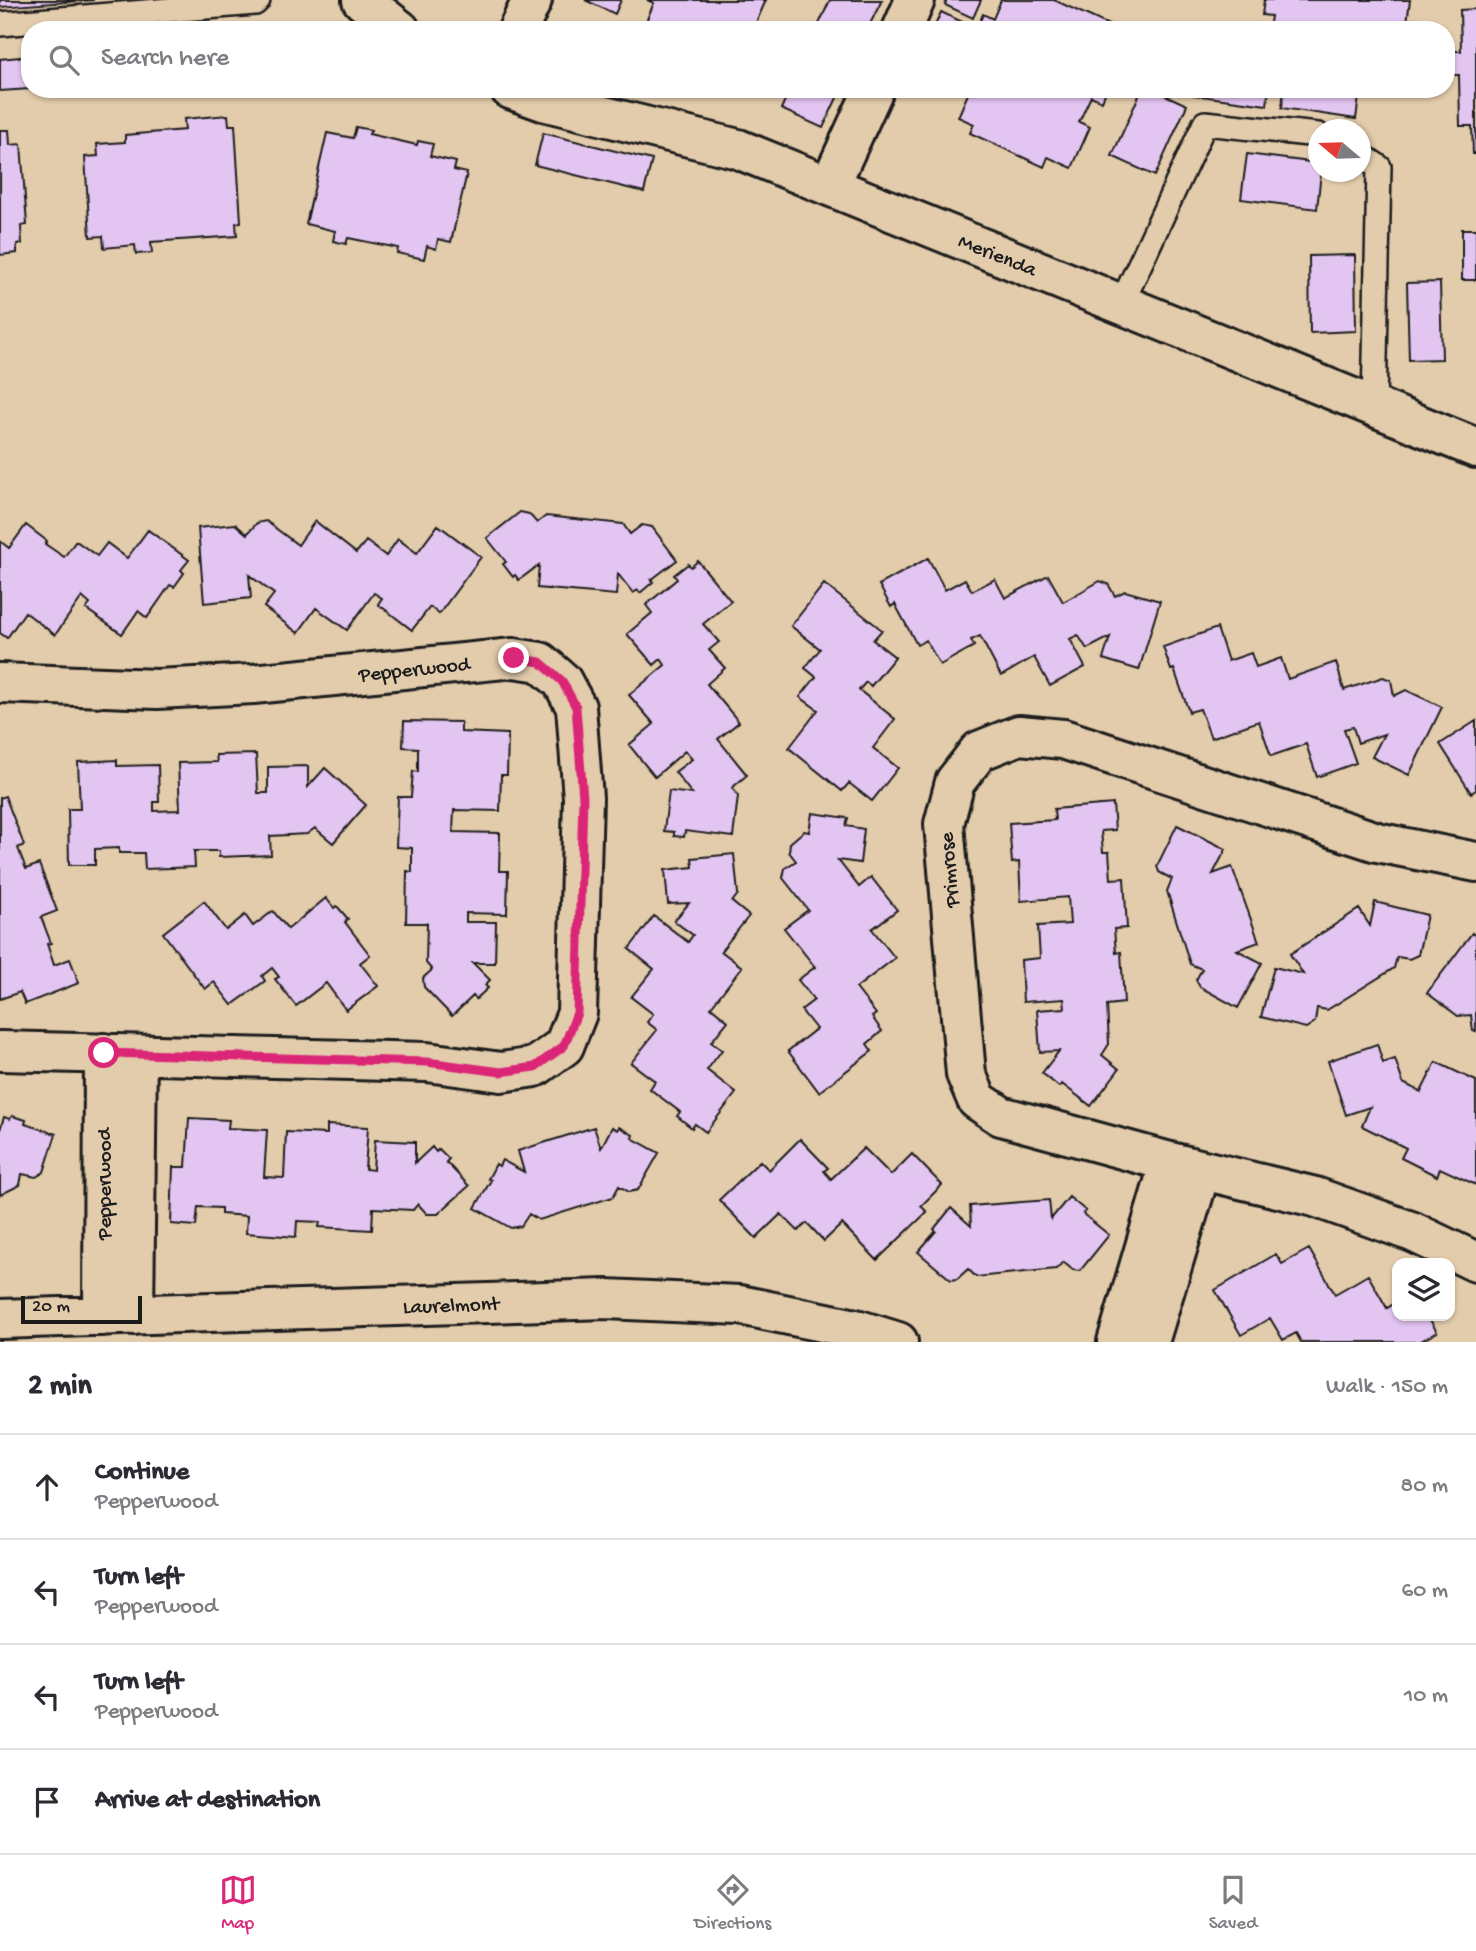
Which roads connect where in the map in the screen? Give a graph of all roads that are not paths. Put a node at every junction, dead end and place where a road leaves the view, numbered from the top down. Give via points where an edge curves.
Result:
1 (258, 0) edge
2 (362, 0) edge
3 (532, 0) edge
4 (915, 0) edge
5 (36, 21) edge
6 (389, 21) edge
7 (522, 21) edge
8 (906, 21) edge
9 (21, 22) edge
10 (0, 24) edge
11 (535, 98) edge
12 (870, 98) edge
13 (1308, 134) edge
14 (1371, 162) edge
15 (830, 185) junction
16 (1121, 305) junction
17 (1374, 407) junction
18 (1476, 448) edge
19 (0, 683) edge
20 (1476, 862) edge
21 (0, 1051) edge
22 (120, 1054) junction
23 (1186, 1166) junction
24 (1476, 1262) edge
25 (119, 1315) junction
26 (0, 1319) edge
27 (898, 1342) edge
28 (1117, 1342) edge
29 (1149, 1342) edge

1 - 5 lane
2 - 6 street
3 - 7 street
4 - 8 street
9 - 10 lane
11 - 15 street, Merienda via 738,149
12 - 15 street
13 - 16 lane via 1205,123
14 - 17 lane via 1379,167
15 - 16 street, Merienda
16 - 17 street, Merienda
17 - 18 street, Merienda
19 - 22 street, Pepperwood via 156,688 253,684 514,658 540,662 562,681 576,707 583,798 577,1013 564,1046 535,1067 501,1072 427,1062
20 - 23 street, Primrose via 1377,842 1063,739 1019,735 979,751 955,782 944,824 966,1074 977,1100 1001,1116
21 - 22 street, Pepperwood
22 - 25 street, Pepperwood
23 - 24 street, Primrose via 1315,1197 1413,1232
23 - 28 street
23 - 29 street
25 - 26 street, Laurelmont
25 - 27 street, Laurelmont via 606,1299 740,1306

